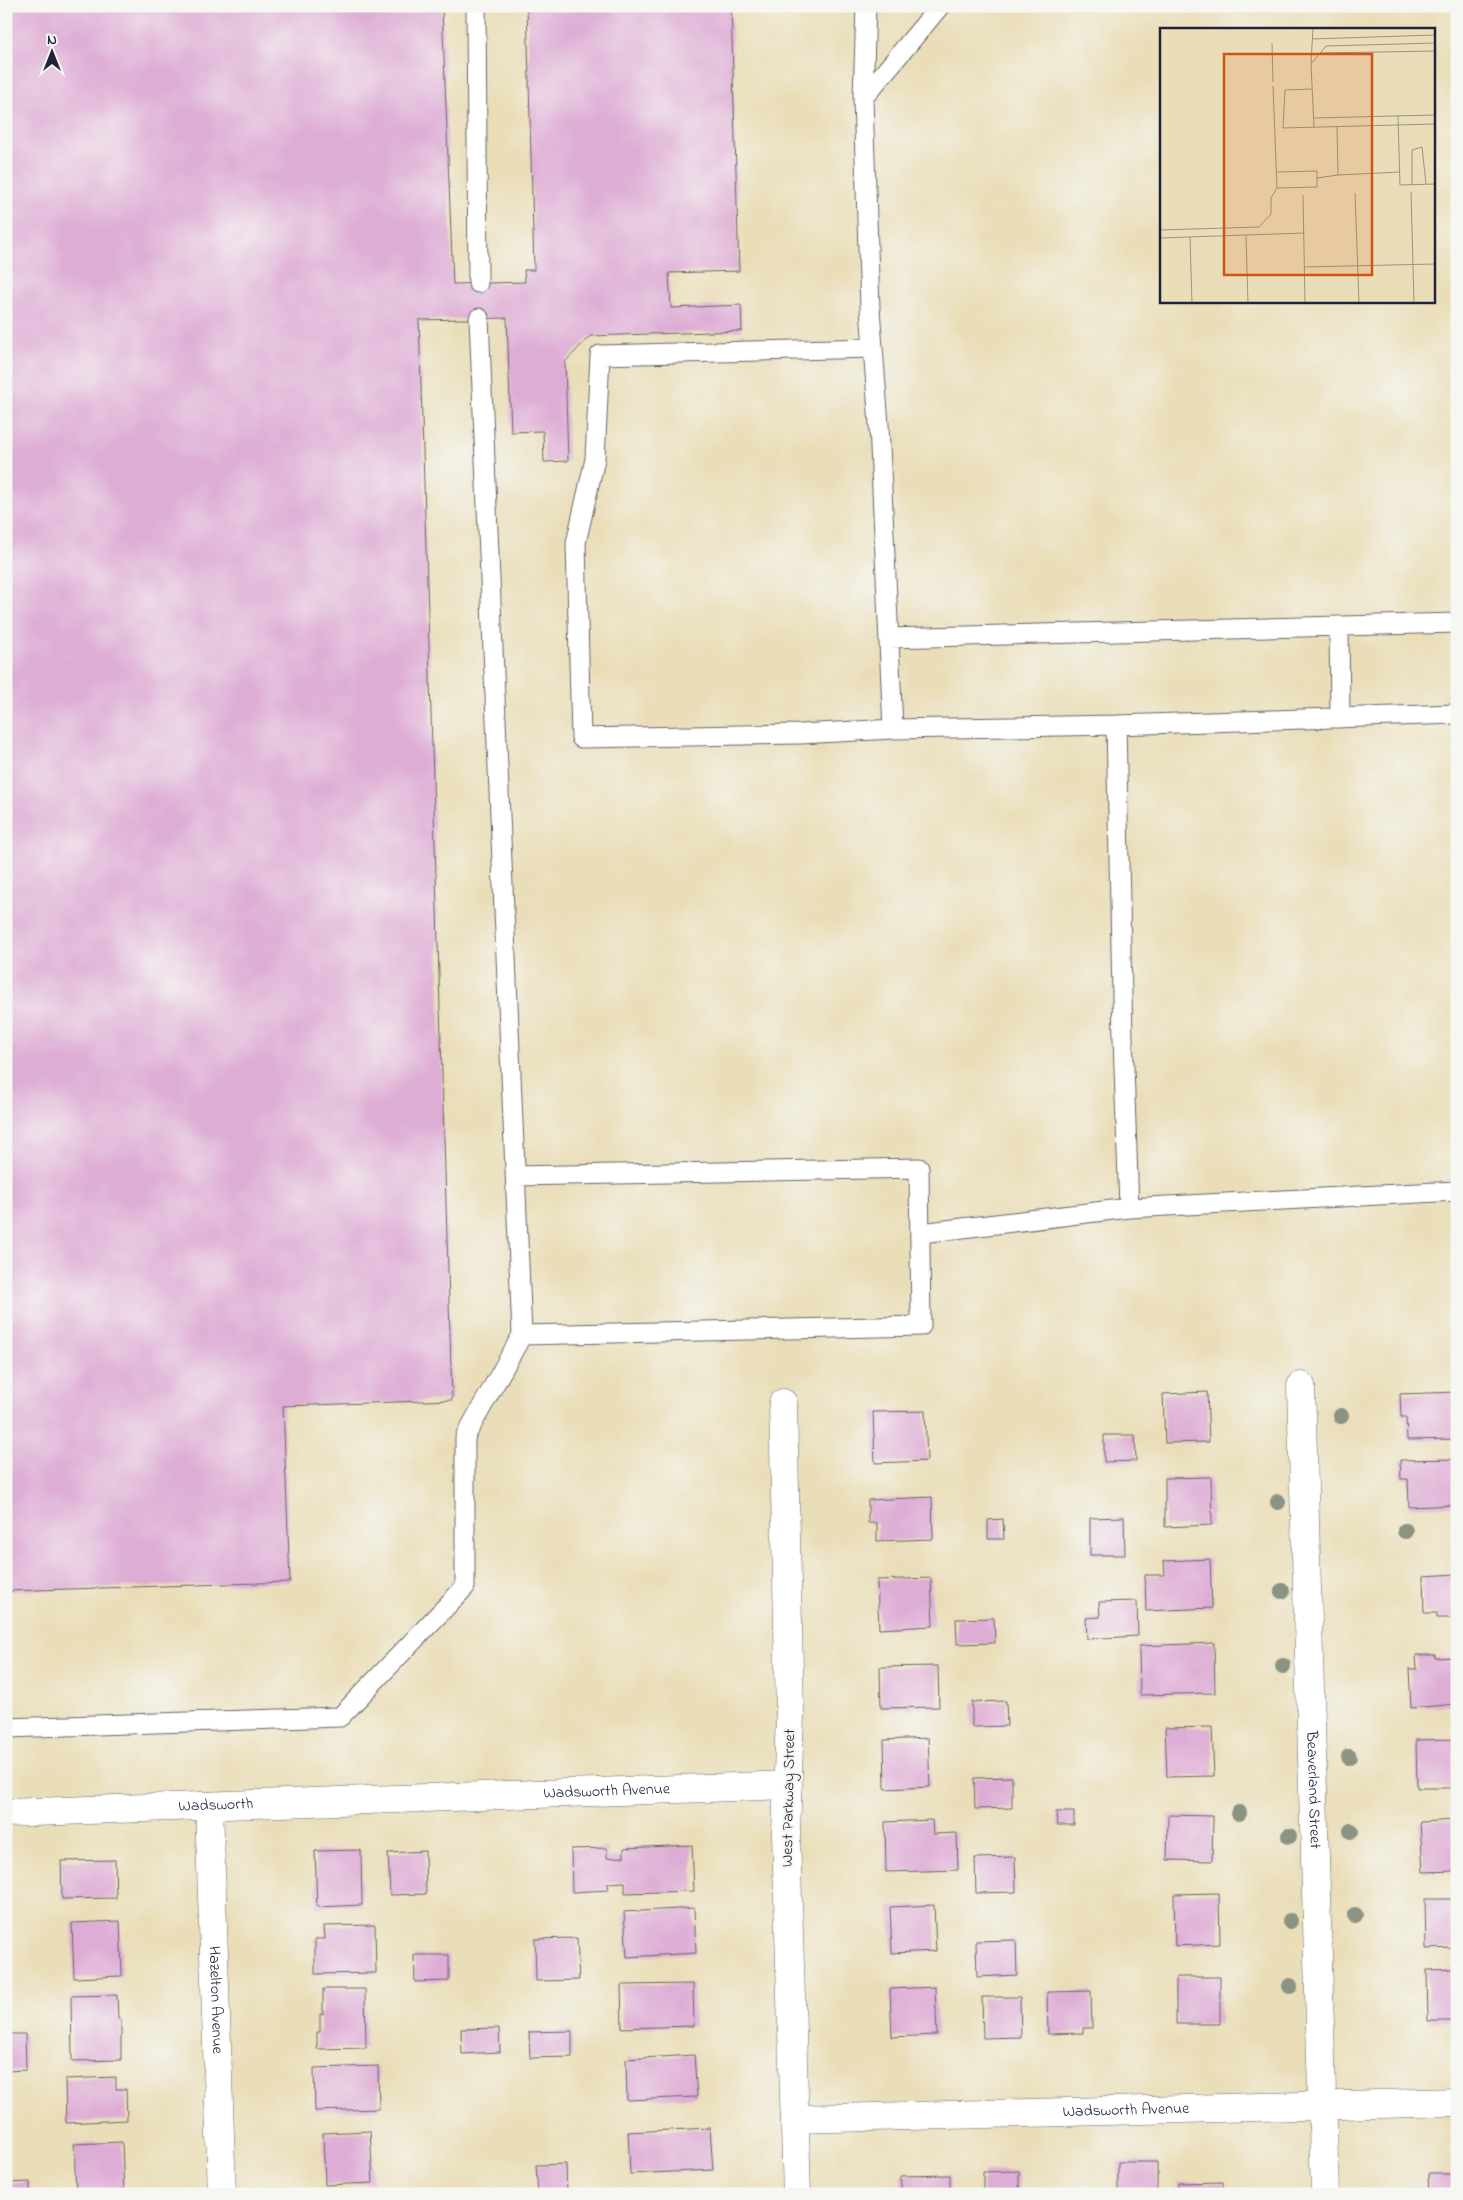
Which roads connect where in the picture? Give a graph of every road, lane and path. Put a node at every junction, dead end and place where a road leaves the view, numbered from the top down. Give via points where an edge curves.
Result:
1 (476, 6) edge
2 (866, 6) edge
3 (940, 6) edge
4 (863, 98) junction
5 (478, 283) dead end
6 (479, 318) dead end
7 (872, 348) junction
8 (1457, 623) edge
9 (1339, 626) junction
10 (888, 638) junction
11 (1457, 714) edge
12 (1340, 718) junction
13 (1116, 725) junction
14 (894, 729) junction
15 (515, 1176) junction
16 (1457, 1191) edge
17 (1129, 1208) junction
18 (921, 1233) junction
19 (522, 1335) junction
20 (1301, 1386) dead end
21 (783, 1403) dead end
22 (6, 1728) edge
23 (788, 1785) junction
24 (426, 1798) joint
25 (209, 1806) junction
26 (6, 1813) edge
27 (1457, 2102) edge
28 (1322, 2105) junction
29 (795, 2119) junction
30 (222, 2194) edge
31 (797, 2194) edge
32 (1325, 2194) edge

1 - 5 lane
2 - 4 lane
3 - 4 lane
4 - 7 lane
6 - 15 lane
7 - 10 lane via 879,425
7 - 14 lane via 600,355 596,459 576,544 582,738
8 - 9 lane
9 - 10 lane
9 - 12 lane
10 - 14 lane
11 - 12 lane
12 - 13 lane
13 - 14 lane
13 - 17 lane
15 - 18 lane via 919,1168
15 - 19 lane
16 - 17 lane
17 - 18 lane
18 - 19 lane via 921,1326
19 - 22 lane via 465,1437 465,1587 340,1717
20 - 28 street, Beaverland Street
21 - 23 street, West Parkway Street via 790,1714
23 - 24 street, Wadsworth Avenue
23 - 29 street, West Parkway Street via 786,1834
24 - 25 street, Wadsworth
25 - 26 street, Wadsworth
25 - 30 street, Hazelton Avenue
27 - 28 street, Wadsworth Avenue
28 - 29 street, Wadsworth Avenue
28 - 32 street, Beaverland Street
29 - 31 street, West Parkway Street

